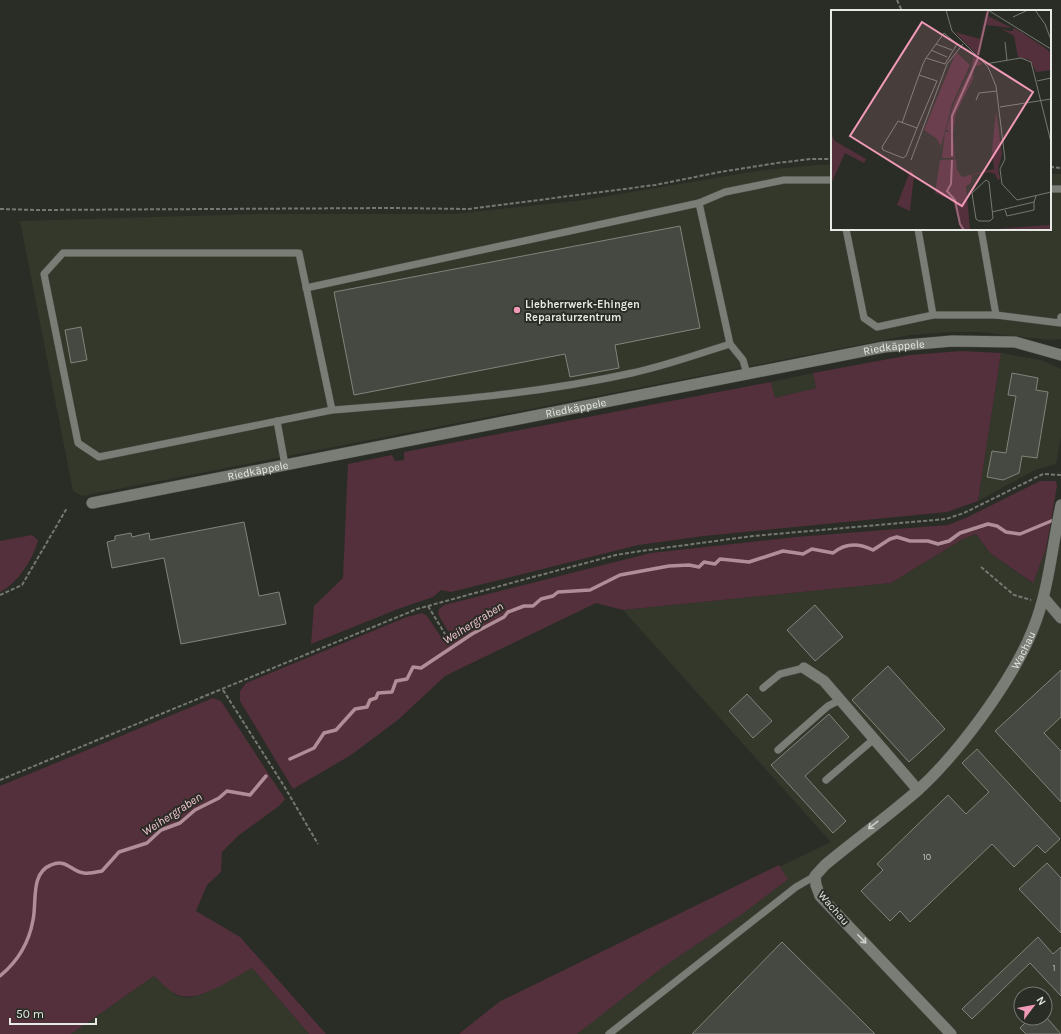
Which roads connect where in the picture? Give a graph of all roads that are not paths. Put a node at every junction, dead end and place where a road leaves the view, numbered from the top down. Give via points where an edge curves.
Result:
1 (831, 180) edge
2 (699, 203) junction
3 (846, 230) edge
4 (918, 230) edge
5 (980, 230) edge
6 (306, 288) junction
7 (933, 315) junction
8 (996, 315) junction
9 (1061, 317) edge
10 (730, 344) junction
11 (1061, 355) edge
12 (747, 374) junction
13 (332, 410) junction
14 (277, 421) junction
15 (285, 465) junction
16 (92, 503) dead end
17 (1061, 505) edge
18 (1043, 601) junction
19 (1061, 618) edge
20 (804, 668) joint
21 (763, 688) dead end
22 (840, 700) junction
23 (874, 739) junction
24 (778, 750) dead end
25 (826, 780) dead end
26 (918, 790) junction
27 (815, 876) junction
28 (609, 1034) edge
29 (951, 1034) edge

1 - 2 lane via 784,180 725,192
2 - 6 lane
2 - 10 lane
3 - 7 lane via 864,318 877,327
4 - 7 lane
5 - 8 lane
6 - 13 lane
6 - 14 lane via 299,253 63,254 44,274 78,443 100,457
7 - 8 lane
8 - 9 lane via 1060,323
10 - 12 lane via 743,360
10 - 13 lane via 634,373 569,386 421,403
11 - 12 street, Riedkäppele via 1015,342 952,341 884,347
12 - 15 street, Riedkäppele
13 - 14 lane
14 - 15 lane
15 - 16 street, Riedkäppele
17 - 18 street, Wachau
18 - 19 street
18 - 26 street, Wachau via 1033,630 1019,657 982,715
20 - 21 lane via 780,674
20 - 22 street via 824,681
22 - 23 street
22 - 24 lane via 828,706
23 - 25 lane
23 - 26 street
26 -> 27 street, Wachau via 847,846
27 - 28 lane via 796,887
27 -> 29 street, Wachau via 820,896

